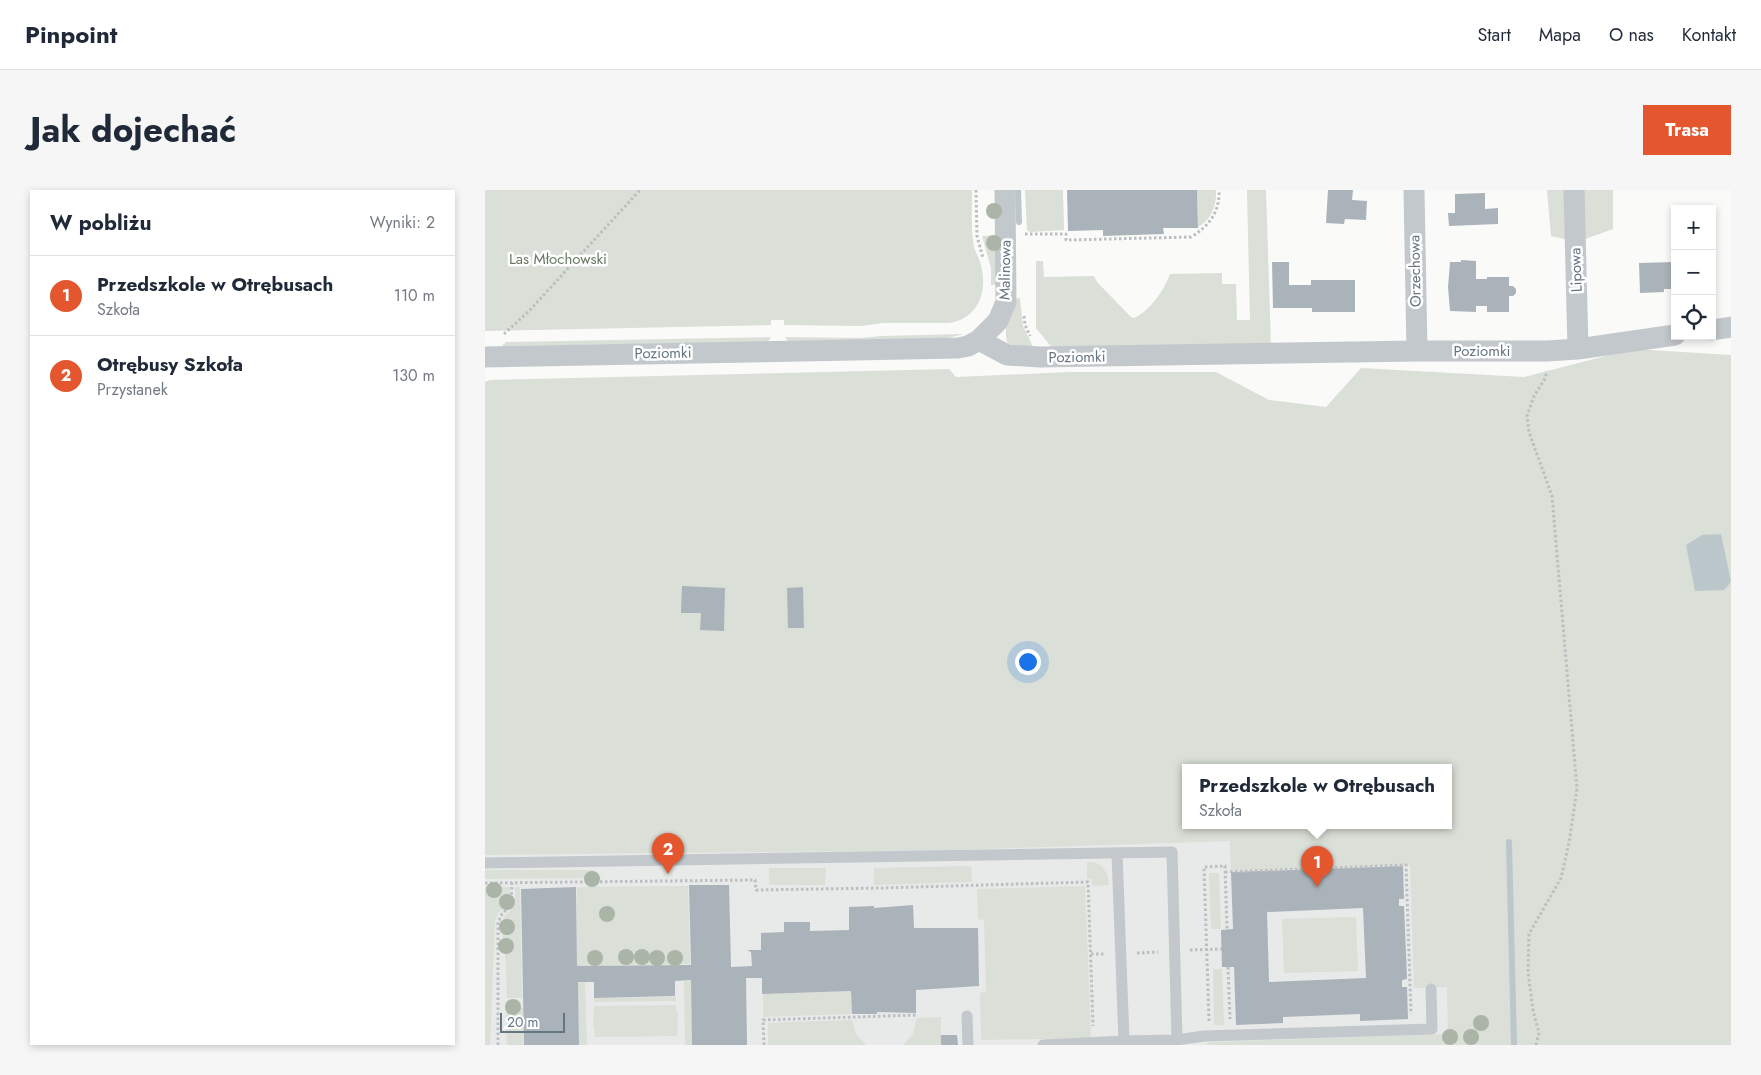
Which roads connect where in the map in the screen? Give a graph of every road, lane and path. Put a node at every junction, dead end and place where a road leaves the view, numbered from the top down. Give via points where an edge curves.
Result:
1 (640, 190) edge
2 (976, 190) edge
3 (1005, 190) edge
4 (1219, 190) edge
5 (1414, 190) edge
6 (1573, 190) edge
7 (1024, 234) dead end
8 (985, 264) dead end
9 (1023, 307) dead end
10 (1731, 327) edge
11 (1716, 329) edge
12 (1671, 337) edge
13 (500, 338) dead end
14 (979, 340) junction
15 (1578, 349) junction
16 (1417, 351) junction
17 (1547, 351) junction
18 (485, 357) edge
19 (1040, 357) junction
20 (1117, 853) junction
21 (485, 863) edge
22 (1225, 872) junction
23 (512, 883) junction
24 (485, 884) edge
25 (1227, 930) dead end
26 (1207, 949) junction
27 (1222, 949) dead end
28 (1185, 950) dead end
29 (1165, 952) dead end
30 (1131, 953) dead end
31 (1091, 954) junction
32 (1111, 954) dead end
33 (1229, 968) dead end
34 (1431, 989) dead end
35 (917, 1015) dead end
36 (967, 1016) dead end
37 (1411, 1019) dead end
38 (1230, 1027) dead end
39 (1209, 1028) dead end
40 (1177, 1040) junction
41 (1124, 1041) junction
42 (1094, 1044) junction
43 (498, 1045) edge
44 (763, 1045) edge
45 (968, 1045) edge
46 (1043, 1045) edge
47 (1537, 1045) edge

1 - 13 path via 529,311
2 - 8 path via 978,244
3 - 14 street, Malinowa via 1006,302 998,321
4 - 7 path via 1214,214 1203,230 1191,237 1066,240 1066,234
5 - 16 street, Orzechowa
6 - 15 street, Lipowa
9 - 19 path via 1025,325
10 - 11 street
12 - 15 street, Poziomki
14 - 18 street, Poziomki via 958,348
14 - 19 street, Poziomki via 1007,355
15 - 17 street, Poziomki
16 - 17 street, Poziomki
16 - 19 street, Poziomki
17 - 47 path via 1546,377 1527,416 1529,432 1552,496 1577,789 1561,878 1529,934 1528,972 1539,1033
20 - 21 lane
20 - 40 lane via 1171,852
20 - 41 lane
22 - 25 path
22 - 26 path via 1225,866 1204,867
22 - 37 path via 1407,865
23 - 24 path
23 - 31 path via 755,880 755,890 1088,882
23 - 43 path via 511,905 498,922
26 - 27 path
26 - 28 path
26 - 39 path
29 - 30 path
31 - 32 path
31 - 42 path
33 - 38 path
34 - 40 lane via 1432,1029 1205,1036
35 - 44 path via 763,1020
36 - 45 lane
40 - 41 lane
41 - 42 lane
42 - 46 lane

